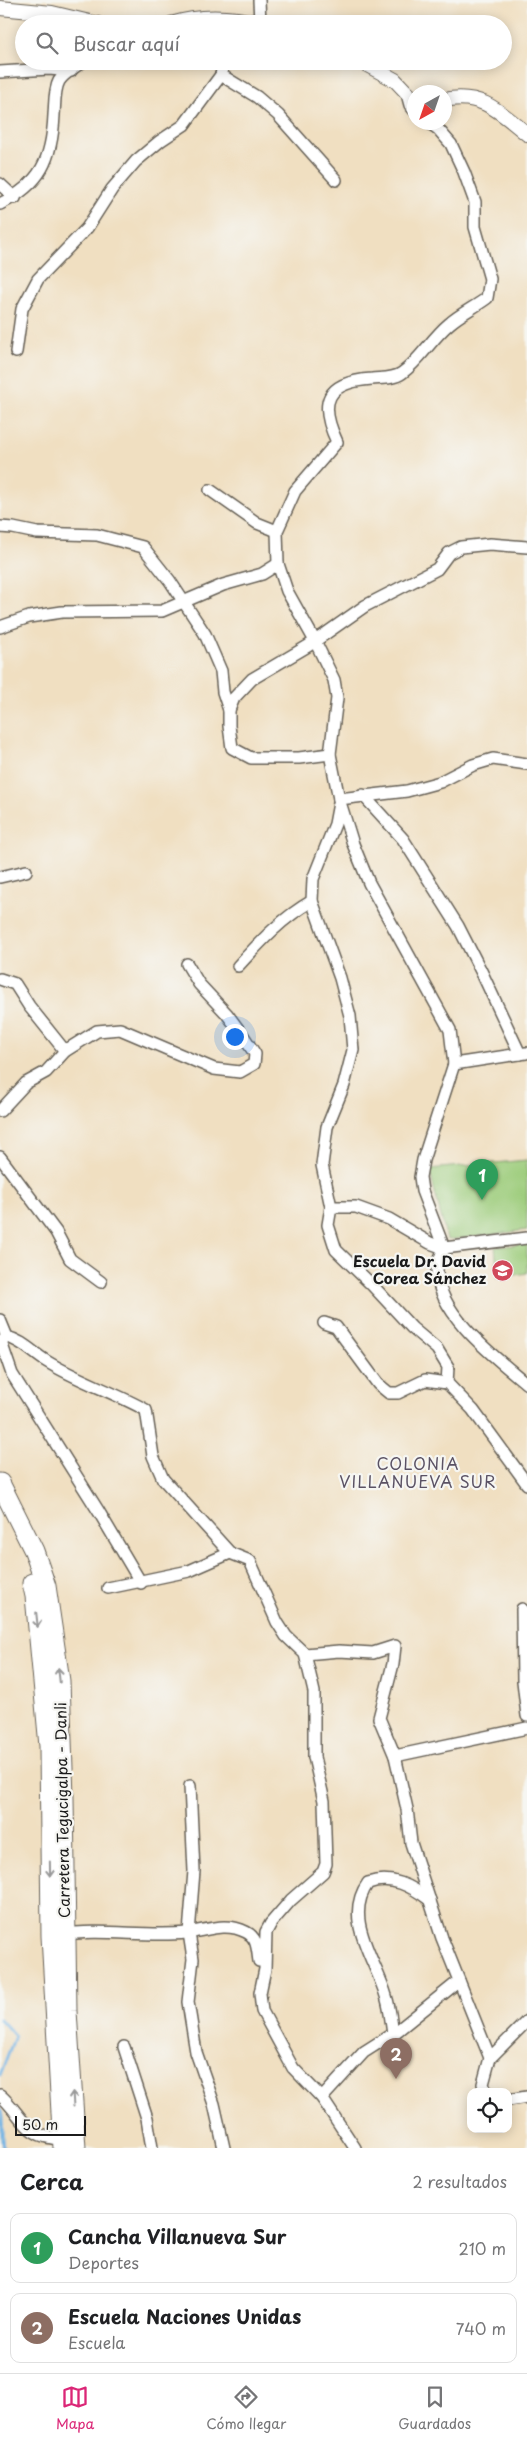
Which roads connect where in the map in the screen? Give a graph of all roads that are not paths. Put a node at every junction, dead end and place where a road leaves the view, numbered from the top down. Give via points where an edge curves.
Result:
1 (259, 0) edge
2 (0, 8) edge
3 (60, 15) edge
4 (260, 15) edge
5 (33, 70) edge
6 (60, 70) edge
7 (222, 70) edge
8 (377, 70) edge
9 (71, 71) joint
10 (0, 72) edge
11 (221, 76) junction
12 (407, 93) edge
13 (452, 99) edge
14 (439, 130) edge
15 (527, 134) edge
16 (336, 180) dead end
17 (0, 184) edge
18 (15, 198) junction
19 (0, 204) edge
20 (16, 352) dead end
21 (210, 490) dead end
22 (0, 527) edge
23 (277, 531) junction
24 (527, 547) edge
25 (278, 564) junction
26 (184, 601) junction
27 (0, 627) edge
28 (316, 641) junction
29 (229, 710) junction
30 (330, 754) junction
31 (527, 764) edge
32 (363, 795) junction
33 (339, 799) junction
34 (26, 871) dead end
35 (0, 877) edge
36 (312, 901) junction
37 (187, 964) dead end
38 (238, 966) dead end
39 (0, 979) edge
40 (65, 1051) junction
41 (523, 1053) edge
42 (454, 1064) junction
43 (0, 1111) edge
44 (0, 1157) edge
45 (331, 1206) junction
46 (527, 1238) edge
47 (444, 1248) junction
48 (101, 1282) dead end
49 (0, 1320) edge
50 (324, 1323) dead end
51 (7, 1337) junction
52 (448, 1383) junction
53 (527, 1384) edge
54 (523, 1469) edge
55 (0, 1483) edge
56 (527, 1484) edge
57 (0, 1508) edge
58 (230, 1553) junction
59 (140, 1583) junction
60 (108, 1588) dead end
61 (522, 1609) dead end
62 (305, 1654) junction
63 (527, 1716) edge
64 (527, 1728) edge
65 (395, 1756) junction
66 (190, 1786) dead end
67 (430, 1900) junction
68 (189, 1933) junction
69 (59, 1935) junction
70 (263, 1980) junction
71 (459, 1981) junction
72 (527, 2021) edge
73 (393, 2034) junction
74 (124, 2047) dead end
75 (490, 2058) junction
76 (484, 2088) edge
77 (0, 2095) edge
78 (527, 2097) edge
79 (322, 2098) junction
80 (512, 2099) edge
81 (67, 2145) edge
82 (152, 2148) edge
83 (224, 2148) edge
84 (355, 2148) edge

1 - 4 street
2 - 3 street
5 - 10 street
6 - 9 street
7 - 11 street
8 - 12 street via 395,80
9 - 18 street via 60,80 51,148 43,167
11 - 16 street via 257,97 278,115
11 - 20 street via 184,125 136,161 112,189 87,228 38,279 22,309
13 - 15 street via 485,103 499,109
14 - 23 street via 451,144 475,202 476,227 490,280 487,298 451,322 401,374 357,380 336,389 328,399 326,410 335,446 304,477
17 - 18 street
18 - 19 street
21 - 23 street via 257,523
22 - 26 street via 38,533 97,535 143,548
23 - 25 street
24 - 28 street via 490,544 461,547 449,553 437,569 365,606
25 - 26 street via 262,574
25 - 28 street via 288,591
26 - 27 street via 162,611 62,612 29,617
26 - 29 street via 205,634 221,671
28 - 29 street via 252,678 234,698
28 - 30 street via 334,680 337,698
29 - 30 street via 232,748 251,758
30 - 33 street
31 - 32 street via 493,759 440,782 406,791
32 - 33 street
32 - 41 street via 404,839 458,926
33 - 36 street via 335,824 313,879
33 - 42 street via 352,844 369,883 450,1030
34 - 35 street
36 - 38 street via 295,910 266,935
36 - 45 street via 340,978 350,1016 353,1050 344,1085 327,1126 322,1165
37 - 40 street via 199,984 228,1014 244,1037 255,1054 254,1064 240,1072 214,1069 120,1029 96,1031
39 - 40 street via 15,984
40 - 43 street via 46,1072 26,1083
41 - 42 street
42 - 47 street via 420,1177 422,1191
44 - 48 street via 56,1232 70,1259
45 - 47 street via 356,1207 389,1219
45 - 52 street via 328,1225 336,1250 412,1328 438,1349 448,1367
46 - 47 street
47 - 53 street via 437,1268 440,1290 458,1320
49 - 51 street
50 - 52 street via 336,1327 378,1384 389,1393 398,1393 425,1380
51 - 58 street via 84,1382 146,1410 153,1456 163,1479
51 - 59 street via 1,1342 12,1374
52 - 54 street
54 - 56 street
69 -> 55 highway, Carretera Tegucigalpa - Danli via 64,1798 60,1680 46,1586 34,1551
57 -> 69 highway, Carretera Tegucigalpa - Danli via 18,1544 35,1596 49,1746
58 - 59 street via 189,1571
58 - 62 street via 250,1561 277,1622
59 - 60 street
61 - 63 street
62 - 65 street via 373,1653 395,1646 394,1664 379,1718
62 - 70 street via 314,1692 314,1757 324,1801 326,1864 323,1872 291,1900 266,1932
64 - 65 street
65 - 67 street via 411,1843
66 - 68 street via 194,1871
67 - 71 street
67 - 73 street via 408,1884 380,1879 368,1883 359,1903 362,1938 387,1996
68 - 69 street
68 - 70 street via 216,1926 247,1932 256,1941
68 - 83 street via 193,1959 188,2002 196,2052 214,2104
69 - 81 highway, Carretera Tegucigalpa - Danli
70 - 79 street via 260,1993 262,2011 273,2034 293,2068
71 - 73 street
71 - 75 street
72 - 75 street
73 - 79 street via 364,2052
74 - 82 street via 147,2118
75 - 76 street
77 - 81 street via 30,2131
78 - 80 street
79 - 84 street

